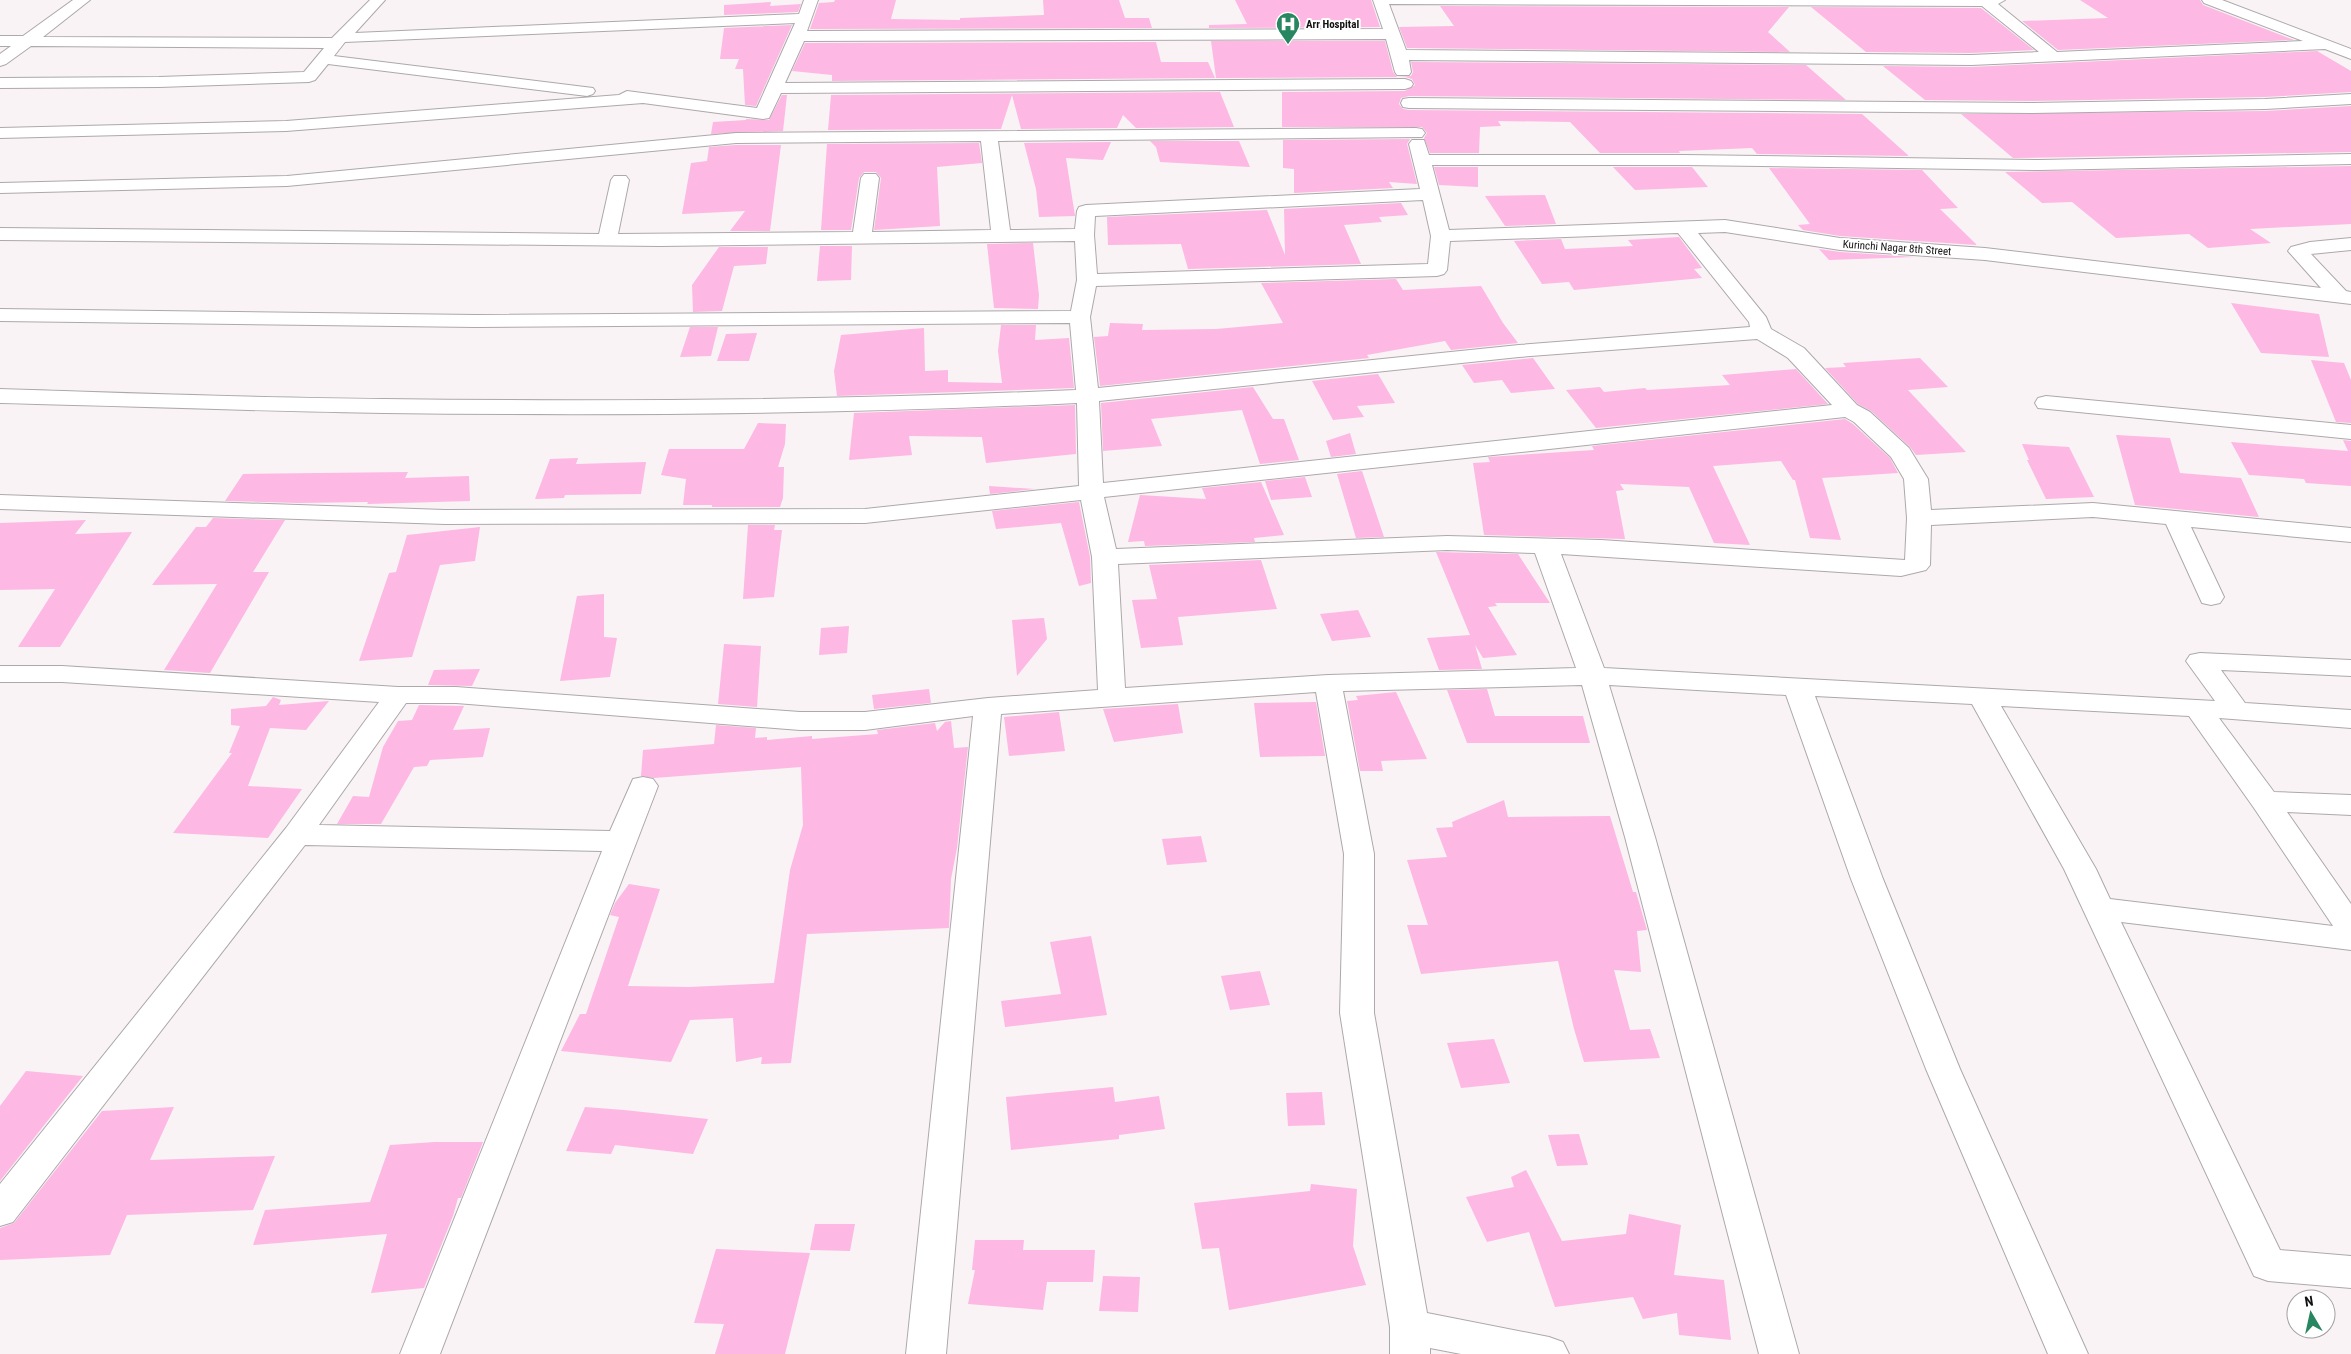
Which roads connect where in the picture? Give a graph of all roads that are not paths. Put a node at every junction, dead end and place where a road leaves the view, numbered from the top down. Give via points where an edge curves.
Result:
1 (83, 0) edge
2 (378, 0) edge
3 (812, 0) edge
4 (1380, 0) edge
5 (2209, 0) edge
6 (1990, 1) edge
7 (804, 18) junction
8 (1392, 34) junction
9 (798, 36) junction
10 (30, 40) junction
11 (339, 40) junction
12 (0, 41) edge
13 (2324, 45) junction
14 (2349, 52) edge
15 (1400, 55) junction
16 (2053, 56) junction
17 (323, 59) junction
18 (0, 62) edge
19 (0, 83) edge
20 (1406, 84) junction
21 (776, 88) junction
22 (644, 98) junction
23 (2351, 100) edge
24 (1409, 102) junction
25 (718, 108) junction
26 (0, 133) edge
27 (1416, 133) junction
28 (989, 136) junction
29 (700, 142) junction
30 (2351, 158) edge
31 (1422, 160) junction
32 (870, 178) dead end
33 (620, 180) dead end
34 (0, 188) edge
35 (1432, 194) junction
36 (1684, 228) junction
37 (0, 234) edge
38 (1084, 235) junction
39 (1001, 236) junction
40 (1441, 236) junction
41 (862, 238) junction
42 (607, 239) junction
43 (2351, 244) edge
44 (1087, 280) junction
45 (2344, 297) edge
46 (0, 315) edge
47 (1080, 317) junction
48 (1761, 332) junction
49 (0, 396) edge
50 (1088, 396) junction
51 (2046, 403) dead end
52 (1849, 410) junction
53 (2351, 432) edge
54 (1091, 491) junction
55 (0, 502) edge
56 (1920, 518) junction
57 (2174, 518) junction
58 (2351, 535) edge
59 (1545, 546) junction
60 (1105, 557) junction
61 (2211, 597) dead end
62 (2351, 668) edge
63 (0, 674) edge
64 (1593, 676) junction
65 (1328, 683) junction
66 (1796, 686) junction
67 (398, 695) junction
68 (1112, 696) junction
69 (1982, 698) junction
70 (988, 706) junction
71 (2197, 708) junction
72 (2237, 712) junction
73 (2351, 719) edge
74 (643, 786) dead end
75 (2266, 801) junction
76 (2351, 805) edge
77 (297, 835) junction
78 (621, 841) junction
79 (2098, 908) junction
80 (2351, 928) edge
81 (2351, 939) edge
82 (0, 1211) edge
83 (2351, 1272) edge
84 (1410, 1340) edge
85 (420, 1354) edge
86 (926, 1354) edge
87 (1549, 1354) edge
88 (1779, 1354) edge
89 (2068, 1354) edge

1 - 10 street
2 - 11 street
3 - 7 street
4 - 6 street
4 - 8 street
5 - 13 street
6 - 16 street
7 - 9 street
7 - 11 street
8 - 9 street
8 - 15 street
9 - 21 street
10 - 11 street
10 - 12 street
10 - 18 street
11 - 17 street
13 - 14 street
13 - 16 street
15 - 16 street via 1971,60
15 - 20 street
17 - 19 street via 309,77
17 - 22 street
20 - 21 street
20 - 24 street
21 - 25 street via 763,114
22 - 25 street
22 - 26 street via 286,126
23 - 24 street via 2031,108
24 - 27 street
25 - 29 street
27 - 28 street
27 - 31 street
28 - 29 street via 736,138
28 - 39 street
29 - 34 street via 287,181
30 - 31 street via 2039,165
31 - 35 street
32 - 41 street
33 - 42 street
35 - 38 street via 1086,211
35 - 40 street
36 - 40 street, Kurinchi Nagar 8th Street
36 - 45 street, Kurinchi Nagar 8th Street via 1725,226 1840,244 1984,254
36 - 48 street via 1759,321
37 - 42 street
38 - 39 street
38 - 44 street
39 - 41 street
40 - 44 street via 1437,270
41 - 42 street
43 - 45 street via 2298,251
44 - 47 street
46 - 47 street via 466,321
47 - 50 street
48 - 50 street via 1520,351
48 - 52 street via 1796,353
49 - 50 street via 383,406 676,407 910,404
50 - 54 street
51 - 53 street
52 - 54 street
52 - 56 street via 1862,417 1901,453 1916,479
54 - 55 street via 865,516 445,517
54 - 60 street
56 - 57 street via 2093,510
56 - 59 street via 1917,564 1901,568
57 - 58 street
57 - 61 street
59 - 60 street via 1447,543
59 - 64 street
60 - 68 street
62 - 72 street via 2200,661
63 - 67 street via 62,674
64 - 65 street
64 - 66 street
64 - 88 street via 1640,837
65 - 68 street
65 - 84 street via 1359,854 1357,1013
66 - 69 street
66 - 89 street via 1867,879 1943,1069
67 - 70 street via 466,696 800,721 865,721
67 - 77 street
68 - 70 street
69 - 71 street
69 - 79 street via 2080,868
70 - 86 street
71 - 72 street
71 - 75 street
72 - 73 street
74 - 78 street
75 - 76 street
75 - 80 street
77 - 78 street
77 - 82 street
78 - 85 street
79 - 81 street
79 - 83 street via 2268,1264
84 - 87 street

